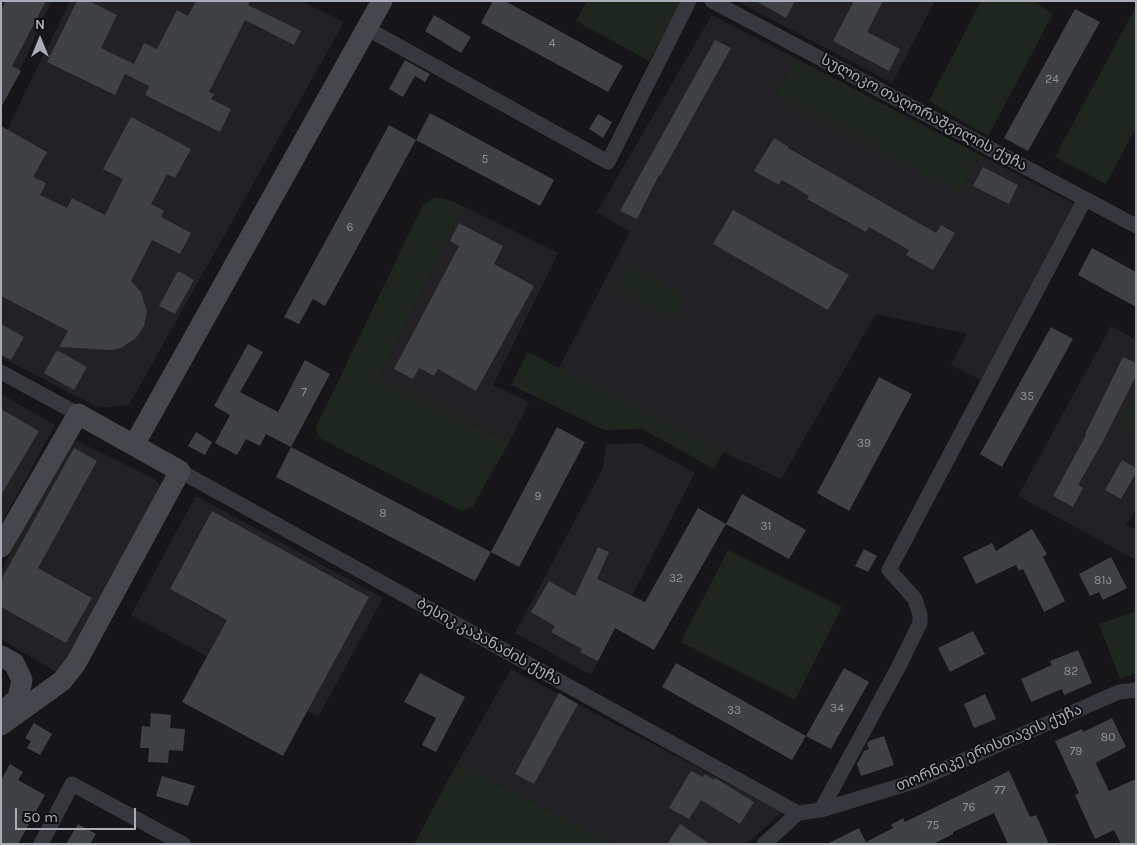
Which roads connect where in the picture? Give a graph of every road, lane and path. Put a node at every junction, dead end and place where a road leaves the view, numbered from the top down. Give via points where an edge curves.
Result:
1 (382, 1) edge
2 (689, 1) edge
3 (712, 1) edge
4 (366, 28) junction
5 (1085, 199) junction
6 (1136, 226) edge
7 (1, 372) edge
8 (78, 414) junction
9 (134, 445) junction
10 (180, 471) junction
11 (1, 547) edge
12 (1, 656) edge
13 (22, 680) junction
14 (62, 681) junction
15 (1136, 690) edge
16 (2, 715) edge
17 (821, 810) junction
18 (798, 813) junction
19 (41, 844) edge
20 (183, 844) edge
21 (764, 844) edge

1 - 4 street
2 - 4 street via 608,162
3 - 5 street, სულიკო თაღორაშვილის ქუჩა
4 - 9 street
5 - 6 street, სულიკო თაღორაშვილის ქუჩა
5 - 17 street via 889,570 915,599 920,624
7 - 8 street
8 - 9 street
8 - 11 street
9 - 10 street
10 - 14 street via 76,663
10 - 18 street, ბესიკ კაპანაძის ქუჩა
12 - 13 street via 14,663
13 - 14 street
13 - 16 street via 18,698
14 - 16 street
15 - 17 street, თორნიკე ერისთავის ქუჩა via 1119,692 916,782
17 - 18 street, თორნიკე ერისთავის ქუჩა
18 - 21 street
19 - 20 street via 72,784

